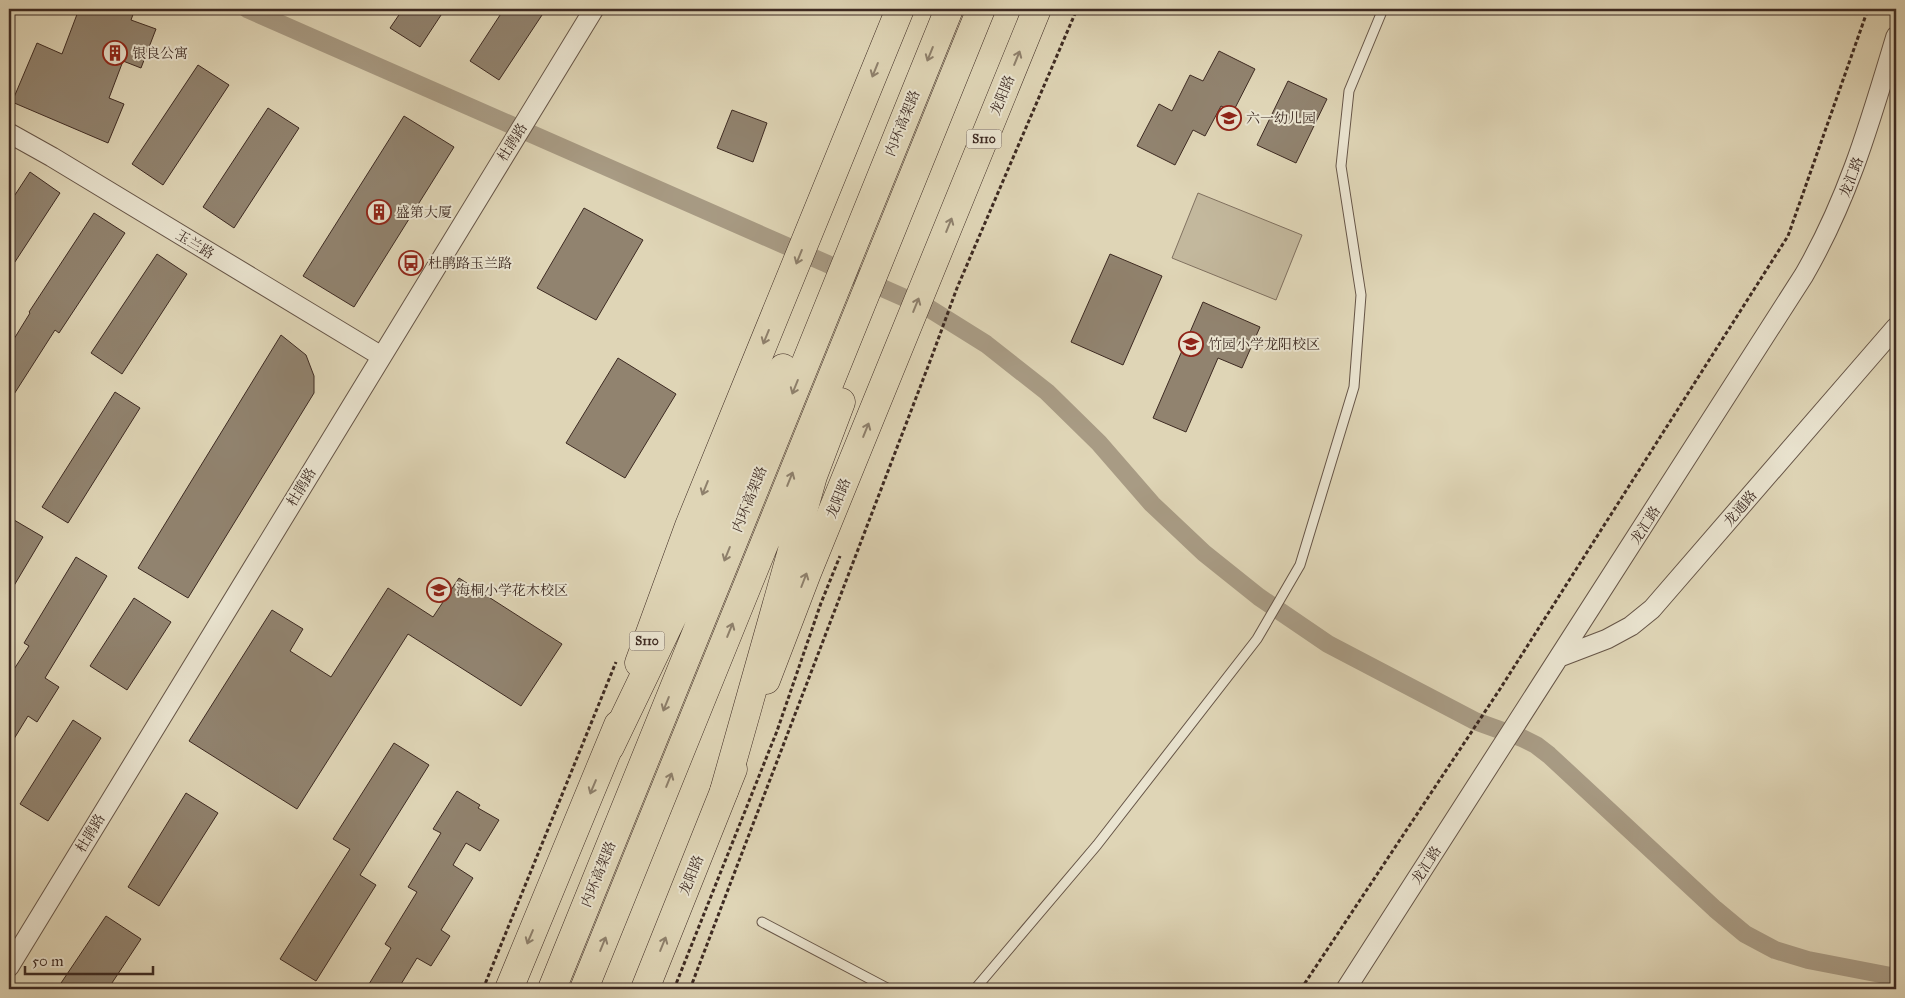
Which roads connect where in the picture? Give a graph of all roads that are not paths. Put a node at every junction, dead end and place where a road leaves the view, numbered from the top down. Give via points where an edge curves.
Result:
1 (594, 9) edge
2 (900, 9) edge
3 (949, 9) edge
4 (981, 9) edge
5 (1037, 9) edge
6 (1383, 9) edge
7 (1896, 36) edge
8 (9, 132) edge
9 (820, 306) junction
10 (862, 324) junction
11 (1896, 327) edge
12 (381, 356) junction
13 (1560, 657) junction
14 (610, 747) junction
15 (724, 791) junction
16 (762, 922) dead end
17 (9, 967) edge
18 (509, 989) edge
19 (552, 989) edge
20 (584, 989) edge
21 (645, 989) edge
22 (889, 989) edge
23 (975, 989) edge
24 (1346, 989) edge

1 - 12 street, 杜鹃路
2 -> 14 main road, S110 via 676,559
3 -> 9 main road, 内环高架路 via 878,182
4 - 10 main road
15 -> 5 main road, 龙阳路 / S110 via 807,573
6 - 23 lane via 1349,91 1341,166 1361,295 1354,387 1300,565 1257,639 1097,845
7 - 13 street, 龙汇路 via 1862,148 1822,244 1786,306
8 - 12 street, 玉兰路
9 - 14 main road via 754,431 696,568
9 -> 19 main road, 内环高架路
10 - 15 main road via 813,476
20 -> 10 main road
11 - 13 street, 龙通路 via 1652,609 1607,639
12 - 17 street, 杜鹃路
13 - 24 street, 龙汇路
14 -> 18 main road, S110
21 -> 15 main road, 龙阳路 / S110
16 - 22 lane

